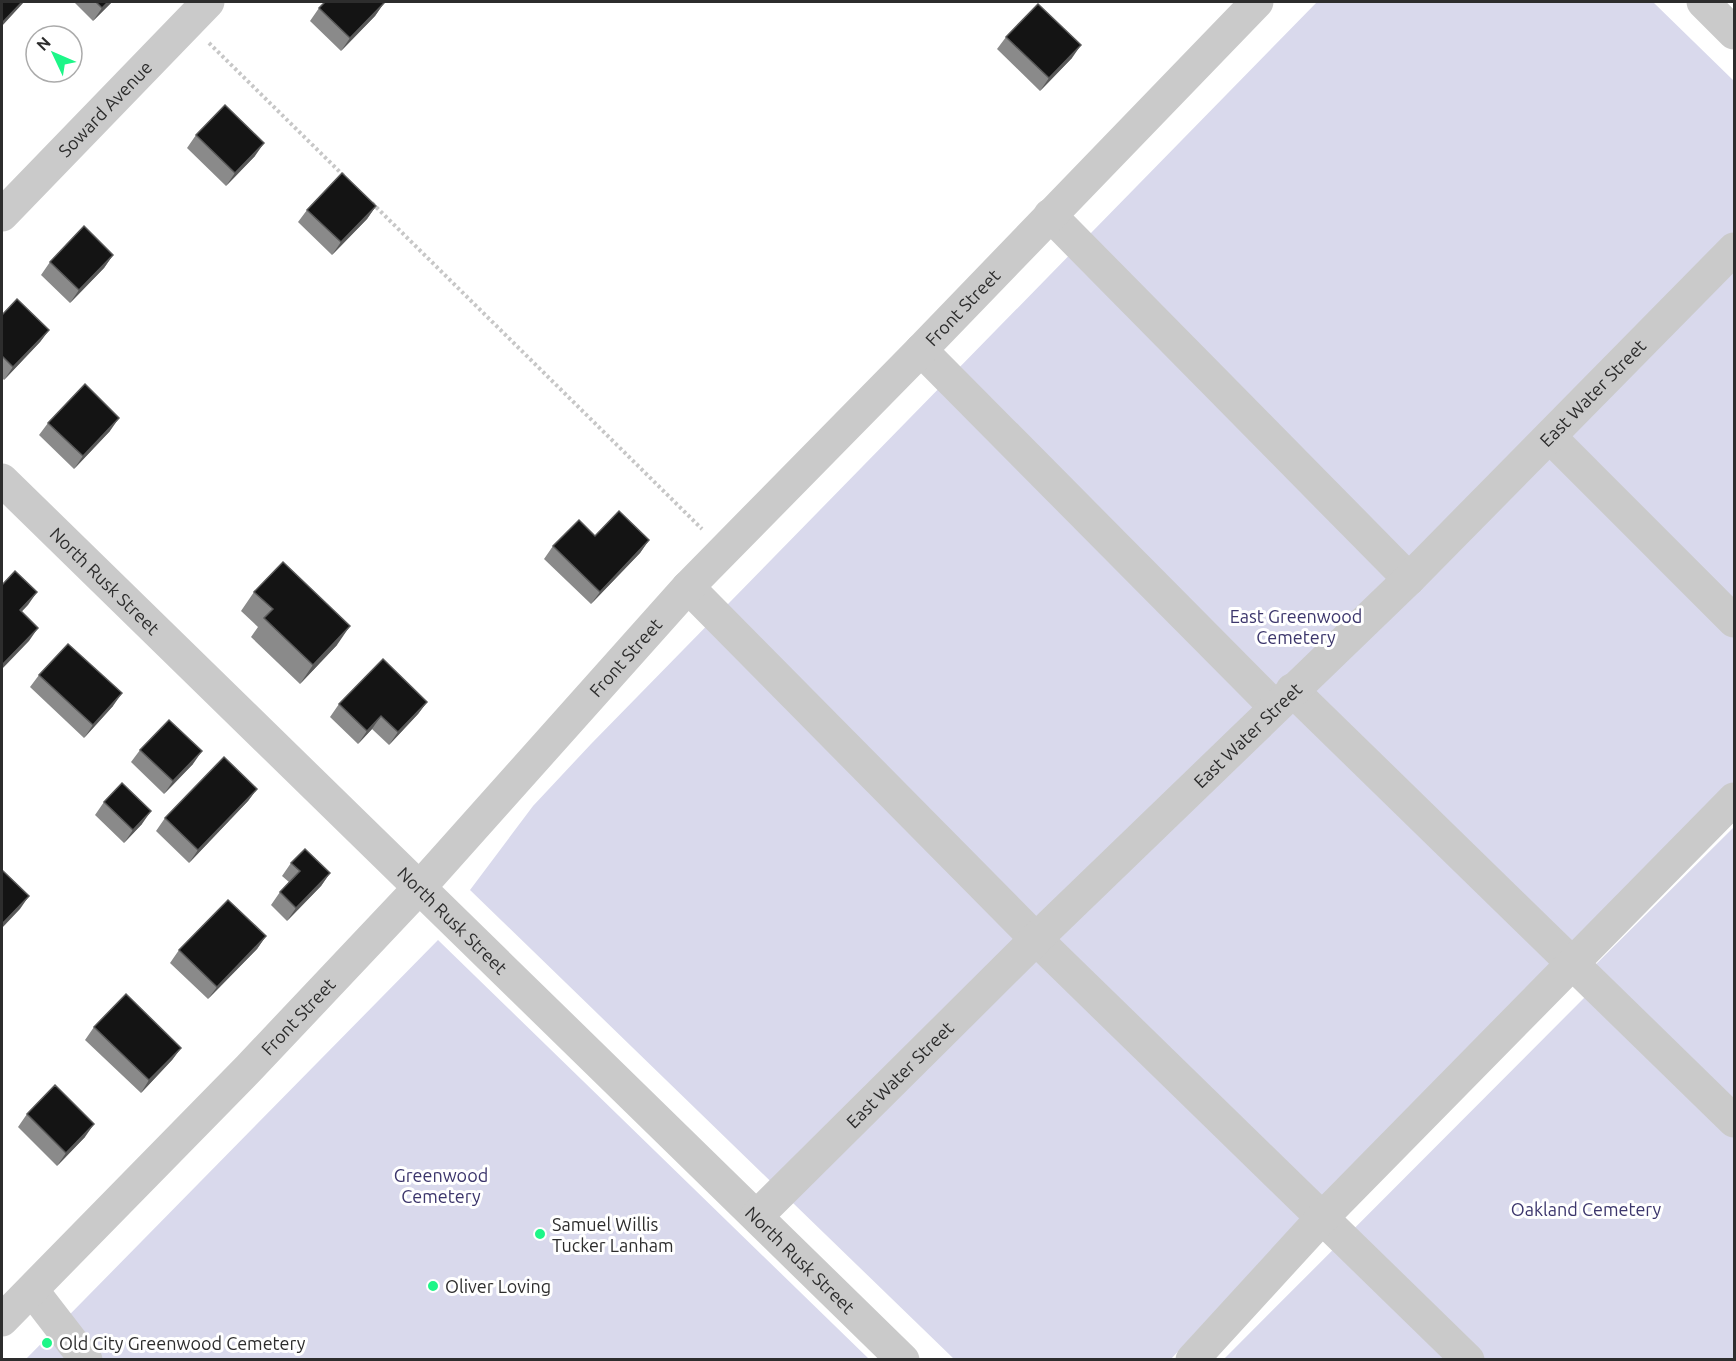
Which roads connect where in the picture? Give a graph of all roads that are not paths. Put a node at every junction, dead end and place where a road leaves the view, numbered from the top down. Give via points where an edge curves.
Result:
1 (1257, 2) edge
2 (1703, 2) edge
3 (198, 12) edge
4 (1734, 33) edge
5 (2, 215) edge
6 (1050, 215) junction
7 (1734, 249) edge
8 (921, 350) junction
9 (1550, 437) junction
10 (2, 480) edge
11 (1408, 579) junction
12 (688, 587) junction
13 (1734, 621) edge
14 (1284, 699) junction
15 (1734, 799) edge
16 (420, 887) junction
17 (1036, 939) junction
18 (1572, 963) junction
19 (1734, 1121) edge
20 (756, 1216) junction
21 (1322, 1218) junction
22 (32, 1290) junction
23 (2, 1320) edge
24 (86, 1359) edge
25 (903, 1359) edge
26 (1191, 1359) edge
27 (1468, 1359) edge

1 - 6 street, Front Street
2 - 4 street
3 - 5 street, Soward Avenue
6 - 8 street, Front Street
6 - 11 street
7 - 9 street, East Water Street
8 - 12 street, Front Street
8 - 14 street
9 - 11 street, East Water Street
9 - 13 street
10 - 16 street, North Rusk Street
11 - 14 street, East Water Street
12 - 16 street, Front Street
12 - 17 street
14 - 17 street, East Water Street
14 - 18 street
15 - 18 street
16 - 20 street, North Rusk Street
16 - 22 street, Front Street
17 - 20 street, East Water Street
17 - 21 street
18 - 19 street
18 - 21 street
20 - 25 street, North Rusk Street
21 - 26 street
21 - 27 street
22 - 23 street, Front Street
22 - 24 street

